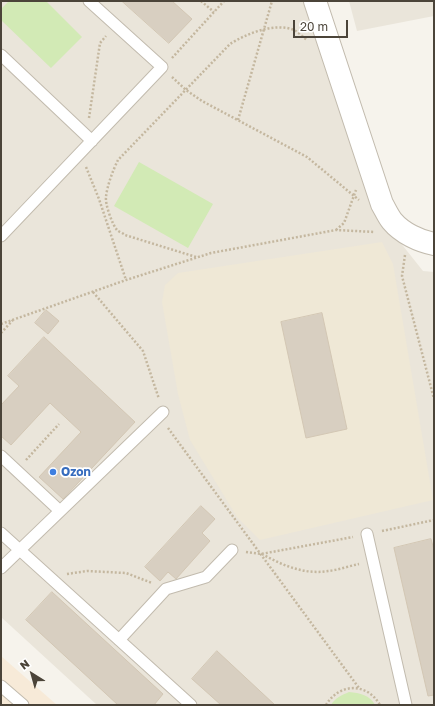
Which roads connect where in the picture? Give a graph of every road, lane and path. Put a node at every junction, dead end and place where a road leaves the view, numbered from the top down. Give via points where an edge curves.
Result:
1 (89, 1) edge
2 (201, 1) edge
3 (224, 1) edge
4 (272, 1) edge
5 (315, 1) edge
6 (214, 12) junction
7 (116, 25) junction
8 (263, 30) junction
9 (311, 44) dead end
10 (1, 55) edge
11 (162, 67) junction
12 (174, 79) dead end
13 (186, 90) junction
14 (238, 120) junction
15 (92, 141) junction
16 (80, 154) junction
17 (356, 188) dead end
18 (354, 196) junction
19 (364, 204) dead end
20 (111, 215) junction
21 (105, 217) junction
22 (336, 230) junction
23 (408, 234) junction
24 (1, 236) edge
25 (434, 244) edge
26 (196, 258) junction
27 (126, 280) junction
28 (93, 292) junction
29 (15, 319) junction
30 (1, 324) edge
31 (1, 333) edge
32 (434, 398) edge
33 (163, 412) junction
34 (59, 424) dead end
35 (1, 456) edge
36 (16, 470) junction
37 (60, 511) junction
38 (434, 520) edge
39 (1, 533) edge
40 (367, 534) junction
41 (19, 550) junction
42 (232, 550) joint
43 (261, 554) junction
44 (373, 561) junction
45 (1, 568) edge
46 (49, 577) junction
47 (166, 589) junction
48 (119, 640) junction
49 (1, 686) edge
50 (359, 688) junction
51 (23, 705) edge
52 (191, 705) edge
53 (326, 705) edge
54 (380, 705) edge
55 (406, 705) edge

1 - 7 lane
2 - 6 path
3 - 6 path
4 - 8 path
5 - 23 street via 382,204 392,221
6 - 11 path
7 - 11 lane
7 - 15 path via 100,43 89,118
8 - 9 path via 281,27 294,30
8 - 13 path via 230,44
8 - 14 path
10 - 15 lane
11 - 15 lane
12 - 13 path
13 - 14 path
13 - 20 path via 113,168 106,197
14 - 18 path via 307,157
15 - 16 lane
16 - 21 path
16 - 24 lane
17 - 18 path
18 - 19 path
18 - 22 path via 344,223
20 - 21 path
20 - 26 path via 118,231 125,235
21 - 27 path
22 - 23 path
22 - 26 path
23 - 25 street
23 - 32 path via 402,276
26 - 27 path
27 - 28 path
28 - 29 path
28 - 33 path via 143,351
29 - 30 path
29 - 31 path
33 - 37 lane
33 - 43 path via 169,431
34 - 36 path
35 - 36 lane
36 - 37 lane
37 - 41 lane
38 - 40 path
39 - 41 lane
40 - 43 path
40 - 44 lane
41 - 45 lane
41 - 46 lane
42 - 43 path
42 - 47 lane via 206,578
43 - 44 path via 301,571 327,572
43 - 50 path
44 - 55 lane
46 - 47 path via 87,571 126,573
46 - 48 lane
47 - 48 lane
48 - 52 lane
49 - 51 lane
50 - 53 path via 348,688 338,692
50 - 54 path via 369,692

